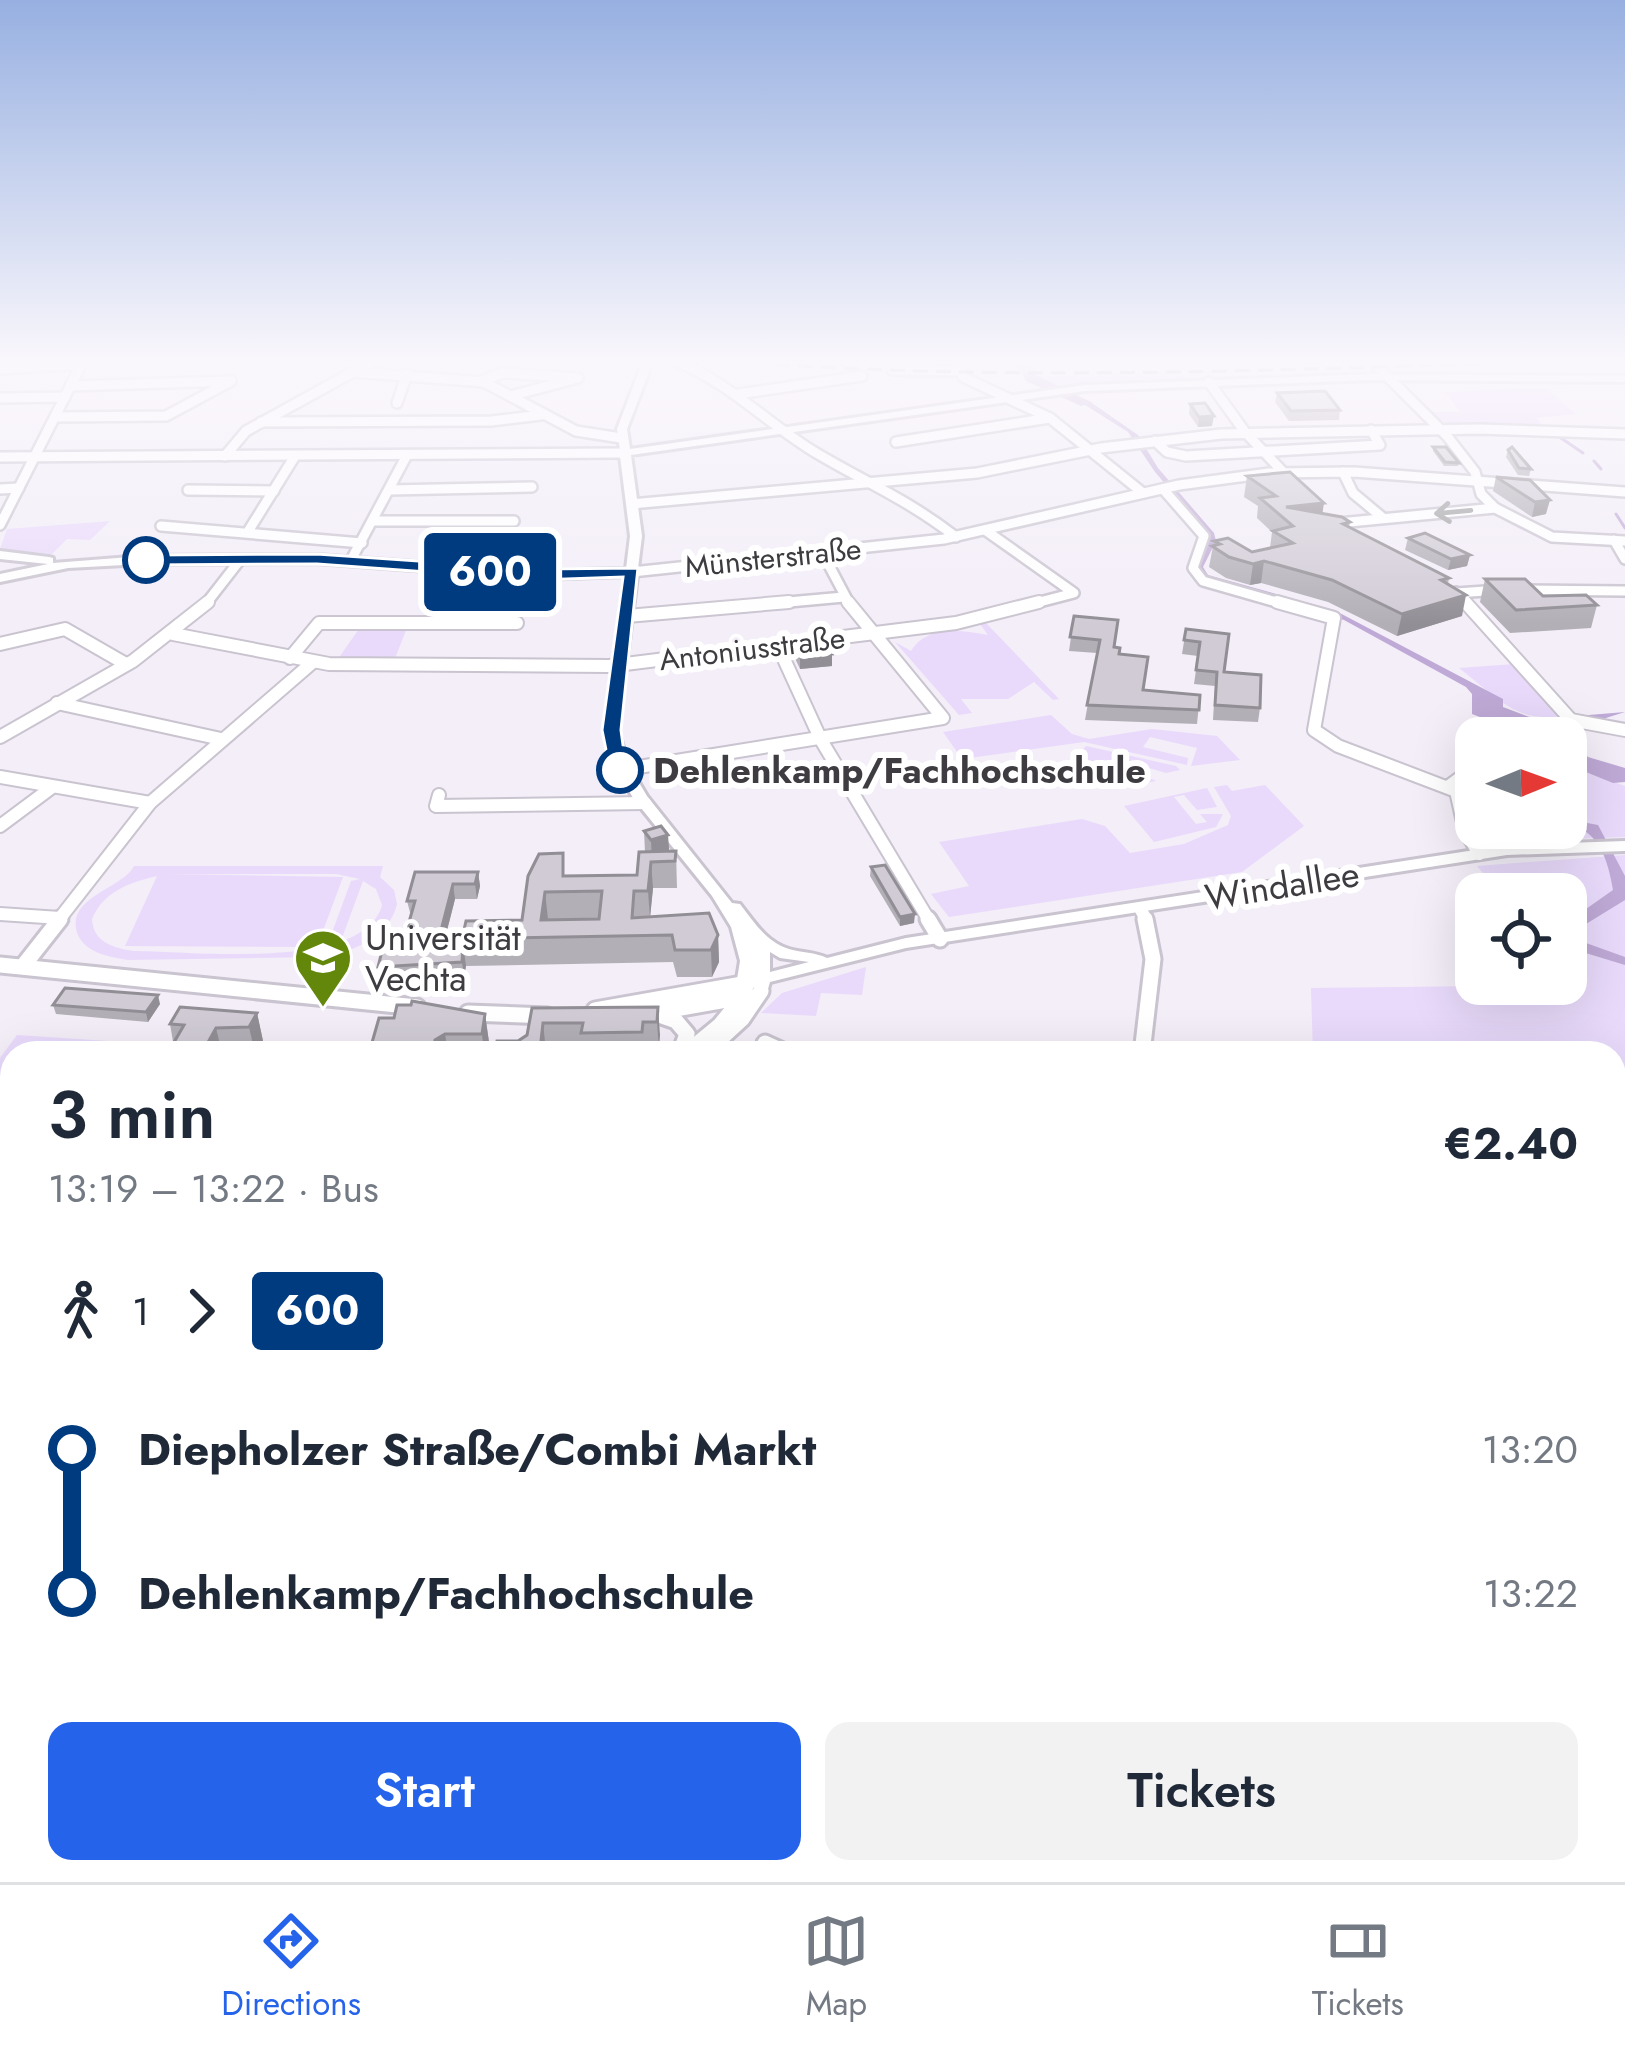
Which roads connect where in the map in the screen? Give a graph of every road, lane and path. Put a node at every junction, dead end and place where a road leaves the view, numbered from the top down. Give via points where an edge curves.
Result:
1 (40, 449) edge
2 (230, 449) edge
3 (622, 449) edge
4 (649, 449) edge
5 (813, 449) edge
6 (1086, 449) edge
7 (1103, 449) edge
8 (1163, 449) edge
9 (1251, 449) edge
10 (1261, 449) edge
11 (1456, 449) edge
12 (1089, 451) junction
13 (622, 453) junction
14 (407, 455) junction
15 (225, 456) junction
16 (295, 456) junction
17 (0, 457) edge
18 (36, 457) junction
19 (1283, 472) junction
20 (1343, 472) junction
21 (1477, 480) junction
22 (880, 483) junction
23 (1170, 487) junction
24 (19, 488) junction
25 (532, 488) dead end
26 (0, 489) edge
27 (188, 490) dead end
28 (274, 490) junction
29 (389, 490) junction
30 (1302, 491) edge
31 (1625, 492) edge
32 (1143, 494) junction
33 (631, 504) junction
34 (1495, 508) junction
35 (1324, 511) edge
36 (1383, 518) junction
37 (514, 520) dead end
38 (373, 521) junction
39 (1339, 523) junction
40 (0, 525) edge
41 (161, 526) dead end
42 (249, 530) junction
43 (985, 530) junction
44 (956, 536) junction
45 (1354, 536) edge
46 (1620, 541) edge
47 (362, 543) junction
48 (823, 554) junction
49 (1625, 559) edge
50 (240, 560) junction
51 (351, 560) junction
52 (0, 561) edge
53 (68, 564) junction
54 (632, 572) junction
55 (18, 573) junction
56 (0, 578) edge
57 (1442, 584) edge
58 (1625, 591) edge
59 (1456, 592) junction
60 (844, 597) junction
61 (627, 616) junction
62 (517, 623) dead end
63 (173, 634) junction
64 (874, 634) junction
65 (0, 644) edge
66 (778, 646) junction
67 (290, 658) junction
68 (313, 662) junction
69 (124, 663) junction
70 (620, 665) junction
71 (57, 703) junction
72 (1572, 717) edge
73 (1587, 724) edge
74 (1625, 730) edge
75 (0, 737) edge
76 (221, 739) junction
77 (821, 740) junction
78 (620, 770) junction
79 (0, 776) edge
80 (1455, 782) edge
81 (1449, 786) junction
82 (51, 788) junction
83 (438, 800) dead end
84 (150, 803) junction
85 (645, 803) junction
86 (0, 826) edge
87 (1620, 846) edge
88 (1479, 854) junction
89 (719, 895) junction
90 (1141, 908) junction
91 (0, 914) edge
92 (60, 918) junction
93 (940, 939) junction
94 (761, 942) junction
95 (831, 960) junction
96 (0, 965) edge
97 (23, 966) junction
98 (754, 988) junction
99 (654, 1014) junction
100 (564, 1015) edge
101 (686, 1041) edge
102 (699, 1041) edge
103 (718, 1041) edge
104 (1143, 1041) edge

1 - 18 street
2 - 15 street
3 - 13 main road
4 - 13 main road
5 - 22 street
6 - 12 street
7 - 12 street
8 - 9 street via 1175,456
10 - 19 street
11 - 21 street
12 - 22 street
12 - 32 street
13 - 14 street
13 - 33 main road
14 - 16 street
14 - 29 street
15 - 16 street
15 - 18 street
16 - 28 street
17 - 18 street
18 - 24 street
19 - 20 street, Münsterstraße
19 - 23 street, Münsterstraße
19 - 30 street
20 - 21 street, Münsterstraße
20 - 36 street via 1353,493
21 - 31 street, Münsterstraße
21 - 34 street
22 - 33 street
22 - 44 street
23 - 32 street, Münsterstraße
23 - 81 street via 1204,536 1193,568 1203,580 1334,618 1314,730
24 - 26 street
24 - 40 street
25 - 29 street
27 - 28 street
28 - 42 street
29 - 38 street
32 - 43 street, Münsterstraße
33 - 54 main road
34 -> 36 street
34 - 46 street via 1552,537
35 - 39 street
36 - 39 street
37 - 38 street
38 - 47 street
39 - 45 street
41 - 42 street
42 - 47 street
43 - 44 street, Münsterstraße
43 - 64 street, Antoniusstraße via 1074,593
44 - 48 street, Münsterstraße
46 - 49 street
47 - 51 street
48 - 54 street, Münsterstraße
48 - 60 street
50 - 51 main road, Münsterstraße
50 - 53 main road, Münsterstraße
50 - 63 street via 208,607
51 - 54 main road, Münsterstraße via 537,574
52 - 53 main road
52 - 55 main road
53 - 55 main road, Münsterstraße
54 - 61 main road
55 - 56 main road, Münsterstraße
57 - 59 street
58 - 59 street
59 - 72 street
60 - 61 street
60 - 64 street
61 - 70 main road
62 - 67 street via 319,623
63 - 67 street, Antoniusstraße
63 - 69 street
64 - 66 street, Antoniusstraße
64 - 77 street via 944,718
65 - 69 street via 65,628
66 - 70 street, Antoniusstraße
66 - 77 street
67 - 68 street, Antoniusstraße
68 - 70 street, Antoniusstraße
68 - 76 street
69 - 71 street
70 - 78 main road via 611,730
71 - 75 street
71 - 76 street
73 - 74 street
76 - 84 street
77 - 78 street
77 - 93 street
78 - 85 main road
79 - 82 street
80 - 81 street
81 - 88 street via 1461,797 1465,831
82 - 84 street
82 - 86 street
83 - 85 street
84 - 92 street
85 - 89 main road
87 - 88 main road, Windallee
88 - 90 main road, Windallee
89 - 94 main road
89 - 98 main road via 745,940
90 - 93 main road, Windallee
90 - 104 street via 1151,940
91 - 92 street
92 - 97 street
93 - 95 main road, Windallee
93 - 98 main road, Windallee
94 - 95 main road, Windallee
94 - 98 main road
95 - 98 main road, Windallee
96 - 97 street
97 - 100 street via 437,1010
98 - 99 street
98 - 99 street via 572,1015
98 - 102 street
98 - 103 street via 742,1019
99 - 101 street via 676,1021

